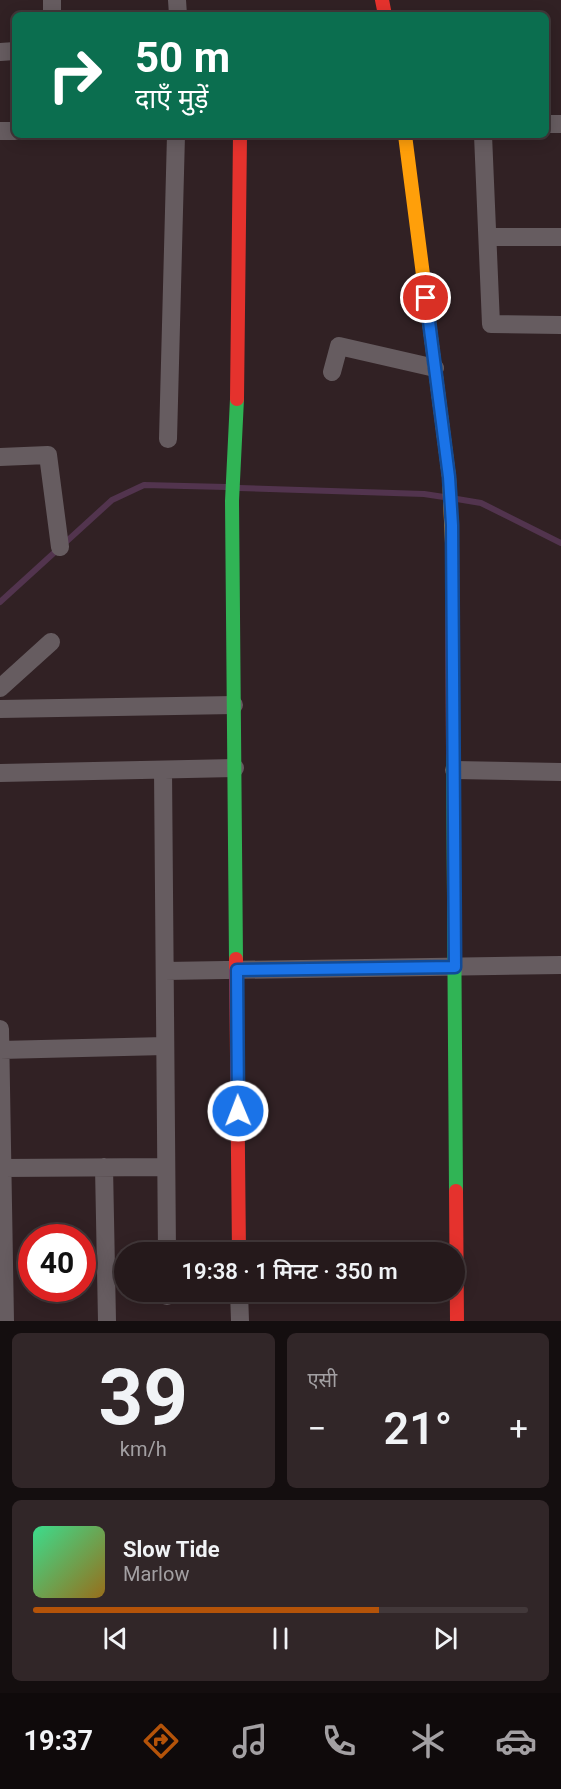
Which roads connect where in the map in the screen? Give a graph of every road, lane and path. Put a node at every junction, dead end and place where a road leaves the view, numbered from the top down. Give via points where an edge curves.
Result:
1 (176, 138) edge
2 (240, 138) edge
3 (405, 138) edge
4 (483, 138) edge
5 (488, 237) junction
6 (561, 237) edge
7 (561, 325) edge
8 (435, 368) junction
9 (332, 372) dead end
10 (168, 439) dead end
11 (0, 457) edge
12 (60, 547) dead end
13 (51, 642) dead end
14 (0, 688) edge
15 (234, 705) junction
16 (0, 709) edge
17 (235, 768) junction
18 (163, 770) junction
19 (454, 770) junction
20 (561, 772) edge
21 (0, 774) edge
22 (561, 965) edge
23 (455, 967) junction
24 (237, 970) junction
25 (165, 971) junction
26 (0, 1029) edge
27 (165, 1046) junction
28 (0, 1050) edge
29 (104, 1167) junction
30 (166, 1167) junction
31 (2, 1168) junction
32 (167, 1242) edge
33 (239, 1242) edge
34 (239, 1302) edge
35 (2, 1303) edge
36 (5, 1321) edge
37 (107, 1321) edge
38 (240, 1321) edge
39 (457, 1321) edge

1 - 10 street
2 - 15 street via 232,501
3 - 8 street
4 - 5 street
5 - 6 street
5 - 7 street via 491,324
8 - 9 street via 339,346
8 - 19 street via 452,525
11 - 12 street via 48,455
13 - 14 street
15 - 16 street
15 - 17 street
17 - 18 street
17 - 24 street
18 - 21 street
18 - 25 street
19 - 20 street
19 - 23 street
22 - 23 street
23 - 24 street
23 - 39 street
24 - 25 street
24 - 33 street
25 - 27 street
26 - 28 street
27 - 28 street
27 - 30 street
28 - 31 street
29 - 30 street
29 - 31 street
29 - 37 street
30 - 32 street
31 - 35 street
34 - 38 street
35 - 36 street

